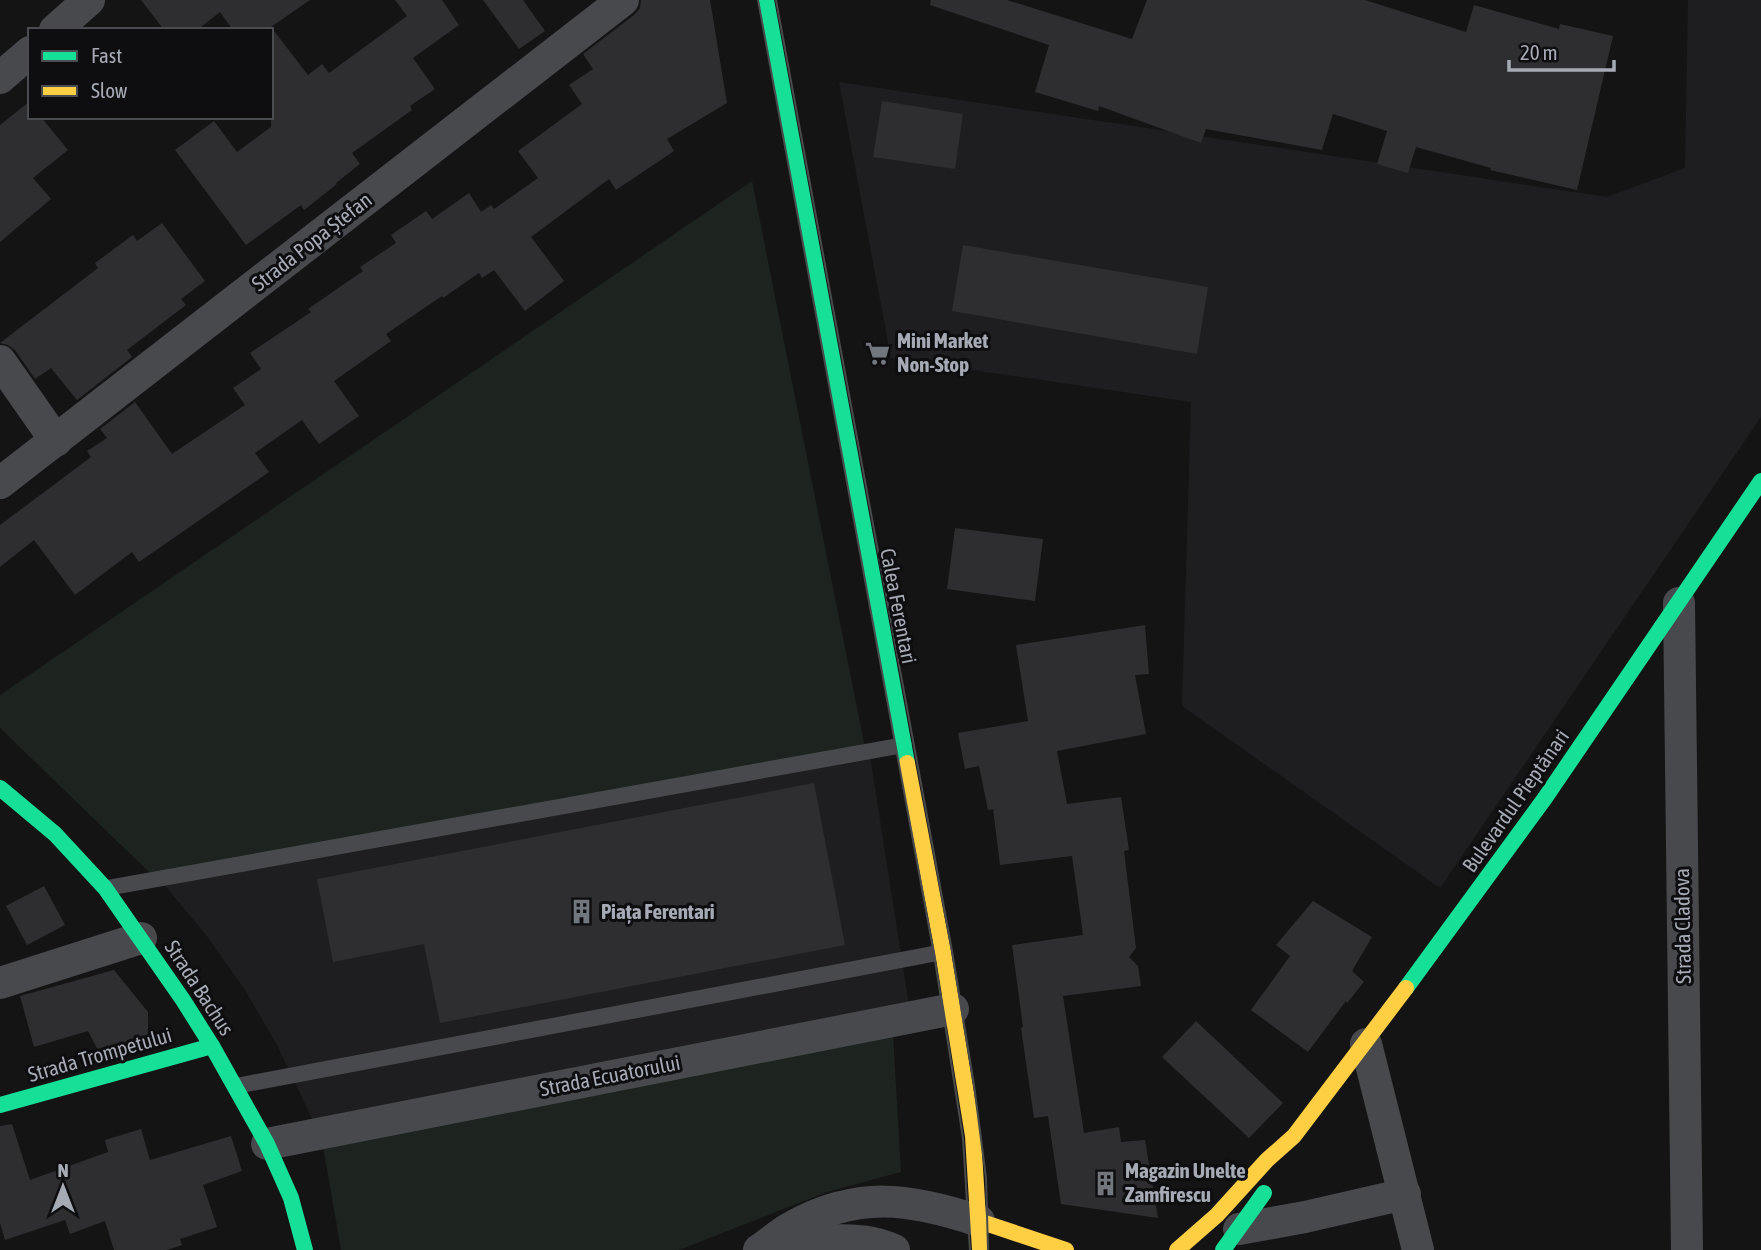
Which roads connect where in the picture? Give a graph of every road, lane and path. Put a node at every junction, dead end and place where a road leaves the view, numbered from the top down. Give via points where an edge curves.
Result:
1 (89, 0) edge
2 (623, 0) edge
3 (766, 0) edge
4 (57, 28) edge
5 (28, 54) edge
6 (0, 78) edge
7 (0, 361) edge
8 (56, 441) junction
9 (1761, 481) edge
10 (0, 483) edge
11 (1679, 603) junction
12 (904, 745) junction
13 (0, 788) edge
14 (105, 888) junction
15 (141, 938) junction
16 (943, 952) junction
17 (0, 982) edge
18 (953, 1009) junction
19 (1366, 1044) junction
20 (212, 1046) junction
21 (236, 1086) junction
22 (0, 1105) edge
23 (1294, 1136) junction
24 (267, 1144) junction
25 (1405, 1195) junction
26 (980, 1235) edge
27 (1231, 1239) edge
28 (305, 1250) edge
29 (760, 1250) edge
30 (894, 1250) edge
31 (1066, 1250) edge
32 (1177, 1250) edge
33 (1418, 1250) edge
34 (1687, 1250) edge

1 - 4 street
2 - 8 street, Strada Popa Ștefan
3 - 12 main road, Calea Ferentari
5 - 6 street
7 - 8 street
8 - 10 street, Strada Popa Ștefan
9 - 11 main road, Bulevardul Pieptănari
11 - 19 main road, Bulevardul Pieptănari via 1545,798
11 - 34 street, Strada Cladova
12 - 14 lane
12 - 16 main road, Calea Ferentari
13 - 14 main road, Strada Bachus via 55,834
14 - 15 main road, Strada Bachus
15 - 17 street
15 - 20 main road, Strada Bachus
16 - 18 main road, Calea Ferentari
16 - 21 lane
18 - 24 street, Strada Ecuatorului
18 - 26 main road, Calea Ferentari via 974,1146
19 - 23 main road, Bulevardul Pieptănari
19 - 25 street
20 - 21 main road, Strada Bachus
20 - 22 main road, Strada Trompetului
21 - 24 main road, Strada Bachus
23 - 27 main road, Bulevardul Pieptănari via 1277,1174
23 - 32 main road, Bulevardul Pieptănari
24 - 28 main road, Strada Bachus via 291,1198
25 - 27 street
25 - 33 street
26 - 29 street via 932,1206 879,1200 827,1211 790,1228
26 - 31 main road
29 - 30 street via 836,1241

